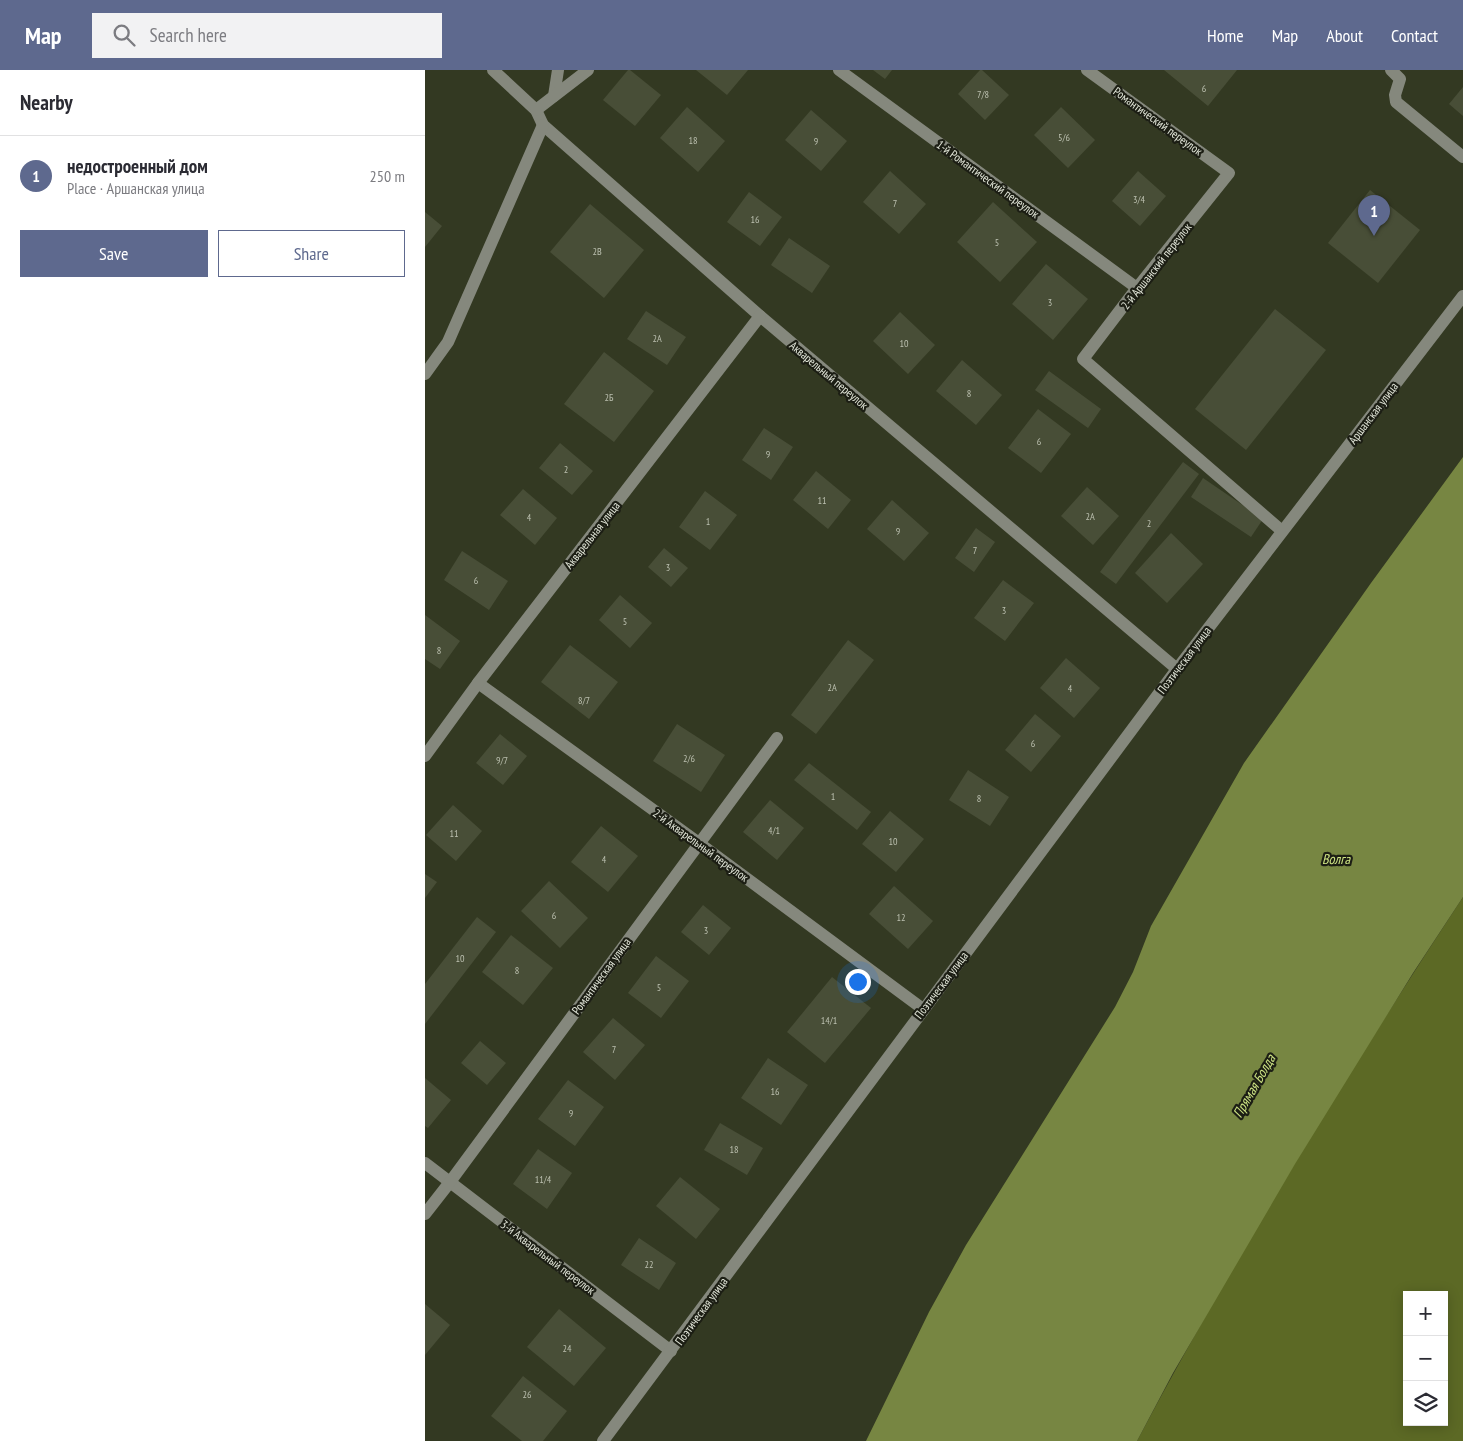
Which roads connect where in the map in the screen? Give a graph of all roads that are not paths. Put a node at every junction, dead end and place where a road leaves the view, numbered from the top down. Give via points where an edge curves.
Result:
1 (493, 70) edge
2 (559, 70) edge
3 (588, 70) edge
4 (839, 70) edge
5 (1087, 70) edge
6 (1391, 70) edge
7 (554, 96) junction
8 (536, 110) junction
9 (543, 125) junction
10 (1463, 157) edge
11 (1229, 173) joint
12 (1137, 288) junction
13 (1463, 296) edge
14 (760, 316) junction
15 (425, 374) edge
16 (1282, 531) junction
17 (1177, 669) junction
18 (478, 683) junction
19 (777, 738) dead end
20 (425, 756) edge
21 (699, 843) junction
22 (923, 1009) junction
23 (425, 1163) edge
24 (450, 1182) junction
25 (425, 1214) edge
26 (671, 1351) junction
27 (603, 1441) edge

1 - 8 street, Акварельный переулок
2 - 7 street
3 - 7 street
4 - 12 street, 1-й Романтический переулок
5 - 11 street, Романтический переулок
6 - 10 street via 1400,79 1396,102
7 - 8 street
8 - 9 street, Акварельный переулок
9 - 14 street, Акварельный переулок
9 - 15 street via 448,342
11 - 12 street, 2-й Аршанский переулок
12 - 16 street, 2-й Аршанский переулок via 1083,359
13 - 16 street, Аршанская улица
14 - 17 street, Акварельный переулок
14 - 18 street, Акварельная улица
16 - 17 street, Поэтическая улица
17 - 22 street, Поэтическая улица
18 - 20 street, Акварельная улица
18 - 21 street, 2-й Акварельный переулок
19 - 21 street, Романтическая улица
21 - 22 street, 2-й Акварельный переулок
21 - 24 street, Романтическая улица
22 - 26 street, Поэтическая улица
23 - 24 street, 3-й Акварельный переулок
24 - 25 street, Романтическая улица
24 - 26 street, 3-й Акварельный переулок
26 - 27 street, Поэтическая улица

